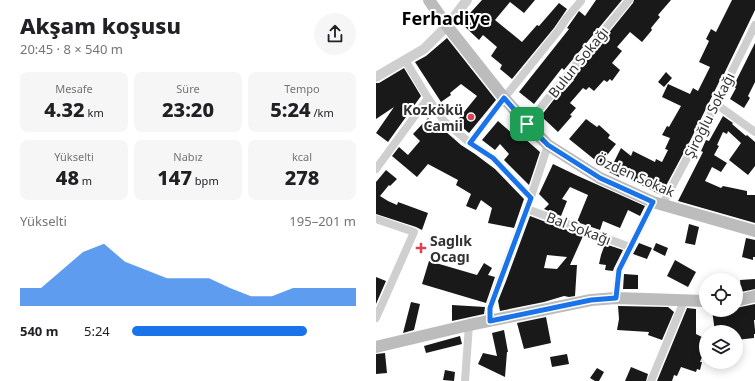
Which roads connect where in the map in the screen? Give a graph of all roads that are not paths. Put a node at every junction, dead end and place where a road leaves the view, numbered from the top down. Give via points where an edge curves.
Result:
1 (429, 0) edge
2 (467, 0) edge
3 (629, 0) edge
4 (581, 1) edge
5 (755, 25) edge
6 (447, 26) junction
7 (405, 60) junction
8 (376, 77) edge
9 (428, 98) junction
10 (504, 98) junction
11 (716, 104) junction
12 (527, 124) junction
13 (755, 132) edge
14 (470, 143) junction
15 (548, 145) junction
16 (376, 169) edge
17 (531, 198) junction
18 (657, 204) junction
19 (527, 209) junction
20 (376, 219) edge
21 (755, 231) edge
22 (630, 247) junction
23 (755, 296) edge
24 (616, 298) junction
25 (743, 299) edge
26 (684, 301) junction
27 (699, 301) edge
28 (376, 318) edge
29 (490, 321) junction
30 (469, 325) junction
31 (376, 347) edge
32 (465, 381) edge
33 (651, 381) edge

1 - 6 main road, Özden Sokak
2 - 6 street
3 - 12 street, Bulun Sokağı
4 - 10 street
5 - 11 street, Şiroğlu Sokağı
6 - 7 street via 424,49
6 - 10 main road, Özden Sokak
7 - 8 street
7 - 9 street
9 - 14 street via 444,121
9 - 16 street
10 - 12 main road, Özden Sokak
10 - 14 street
11 - 13 street
11 - 18 street, Şiroğlu Sokağı
12 - 15 main road, Özden Sokak
14 - 17 street via 493,158
15 - 17 street
15 - 18 main road, Özden Sokak via 600,178
17 - 19 street
18 - 21 main road, Özden Sokak
18 - 22 street, Şiroğlu Sokağı
19 - 22 street, Bal Sokağı
19 - 29 street via 490,308
20 - 28 street via 414,232
22 - 24 street, Şiroğlu Sokağı via 619,270
23 - 25 main road
24 - 26 main road
24 - 29 main road via 591,300
26 - 27 main road
26 - 33 street
29 - 30 main road
30 - 31 main road
30 - 32 street

